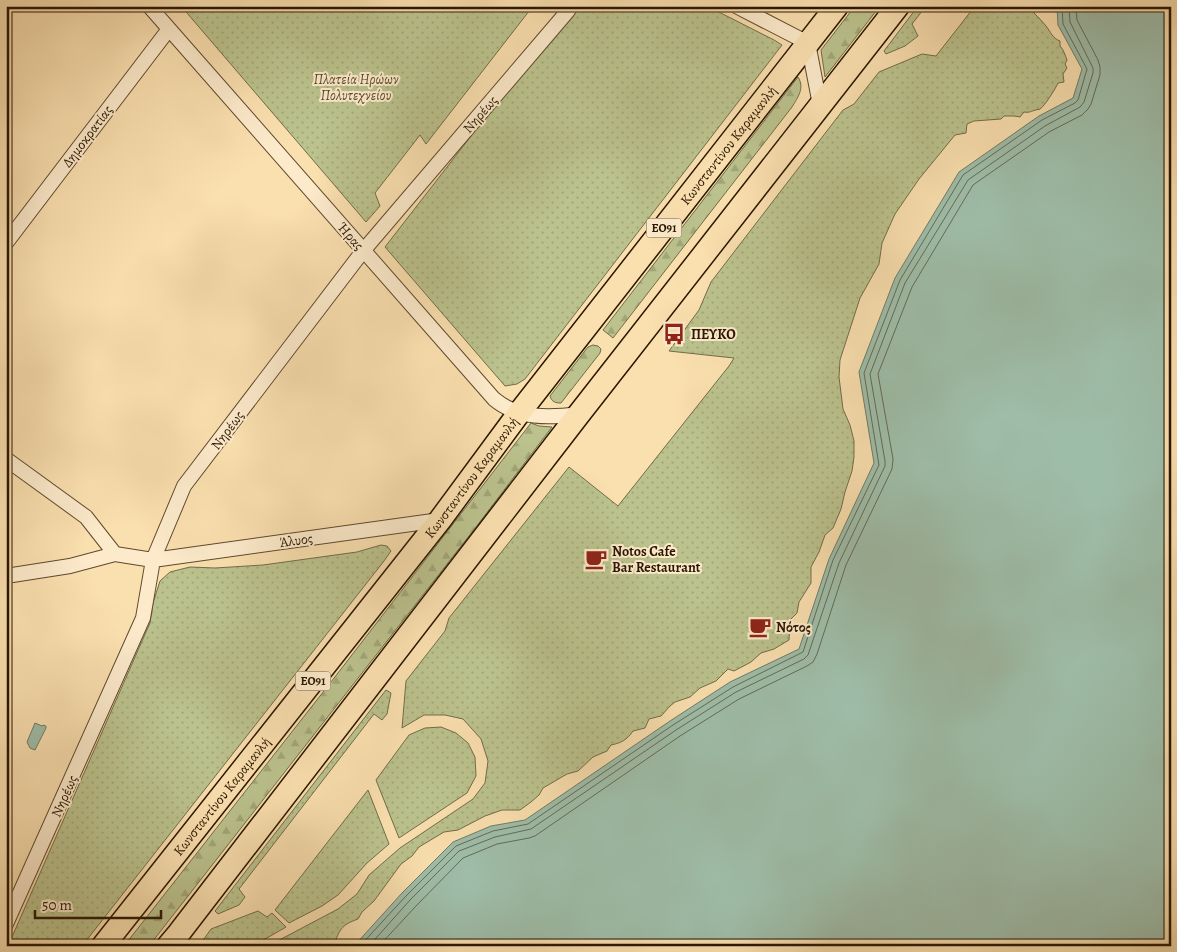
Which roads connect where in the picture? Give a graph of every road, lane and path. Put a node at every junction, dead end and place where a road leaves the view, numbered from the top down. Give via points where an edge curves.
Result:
1 (149, 6) edge
2 (571, 6) edge
3 (736, 6) edge
4 (837, 6) edge
5 (898, 6) edge
6 (168, 29) junction
7 (808, 43) junction
8 (820, 105) junction
9 (6, 243) edge
10 (363, 251) junction
11 (519, 413) junction
12 (579, 414) junction
13 (6, 459) edge
14 (440, 520) junction
15 (115, 554) junction
16 (153, 560) junction
17 (6, 576) edge
18 (6, 924) edge
19 (103, 946) edge
20 (168, 946) edge

1 - 6 street, Ήρας
2 - 10 street, Νηρέως
3 - 7 street
4 - 7 highway, Κωνσταντίνου Καραμανλή / ΕΟ91
5 - 8 highway
6 - 9 street, Δημοκρατίας
6 - 10 street, Ήρας
7 - 8 street
7 - 11 highway, Κωνσταντίνου Καραμανλή / ΕΟ91
8 - 12 highway
10 - 11 street, Ήρας via 494,399
10 - 16 street, Νηρέως via 184,486
11 - 12 street, Ήρας via 559,417
11 - 14 highway, Κωνσταντίνου Καραμανλή / ΕΟ91
12 - 20 highway
13 - 15 street via 86,517
14 - 16 street, Άλυος
14 - 19 highway, Κωνσταντίνου Καραμανλή / ΕΟ91
15 - 16 street, Άλυος
15 - 17 street via 70,566
16 - 18 street, Νηρέως via 143,618

